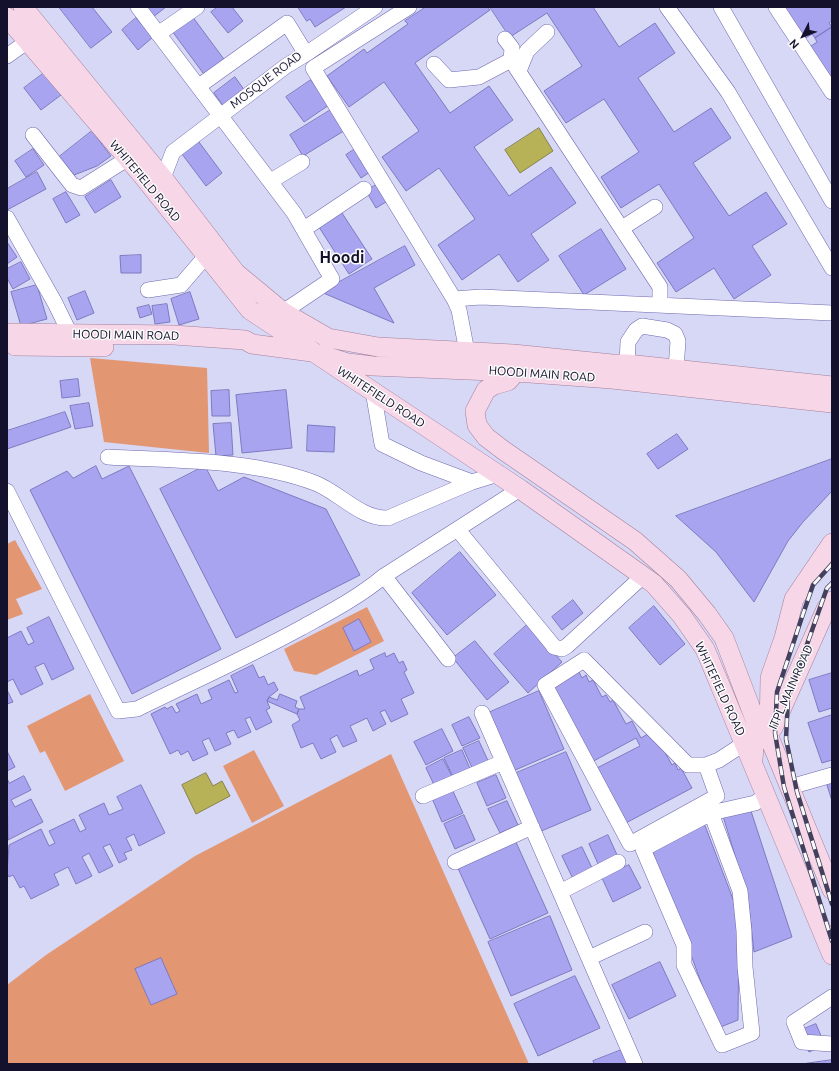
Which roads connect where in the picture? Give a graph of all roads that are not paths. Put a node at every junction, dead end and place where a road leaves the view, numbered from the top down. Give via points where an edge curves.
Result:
1 (138, 7) edge
2 (197, 7) edge
3 (375, 7) edge
4 (409, 7) edge
5 (667, 7) edge
6 (721, 7) edge
7 (776, 7) edge
8 (31, 9) edge
9 (7, 17) edge
10 (547, 32) dead end
11 (158, 34) junction
12 (505, 39) dead end
13 (28, 41) junction
14 (306, 54) junction
15 (7, 56) edge
16 (434, 64) dead end
17 (515, 65) junction
18 (199, 86) junction
19 (832, 92) edge
20 (221, 115) junction
21 (32, 134) dead end
22 (126, 159) junction
23 (302, 162) dead end
24 (162, 178) junction
25 (271, 181) junction
26 (364, 189) dead end
27 (832, 201) edge
28 (655, 207) dead end
29 (7, 218) edge
30 (622, 228) junction
31 (304, 229) junction
32 (206, 256) junction
33 (832, 268) edge
34 (148, 290) dead end
35 (454, 299) junction
36 (658, 305) junction
37 (283, 312) junction
38 (832, 313) edge
39 (642, 326) junction
40 (667, 330) junction
41 (7, 333) edge
42 (328, 338) joint
43 (73, 340) junction
44 (7, 346) edge
45 (312, 352) junction
46 (467, 352) junction
47 (627, 364) junction
48 (676, 369) junction
49 (516, 372) junction
50 (755, 386) junction
51 (832, 386) edge
52 (373, 391) junction
53 (832, 403) edge
54 (108, 457) dead end
55 (498, 474) junction
56 (472, 482) junction
57 (520, 489) junction
58 (7, 491) edge
59 (458, 530) junction
60 (832, 543) edge
61 (384, 576) junction
62 (643, 576) junction
63 (832, 601) edge
64 (448, 659) dead end
65 (482, 713) dead end
66 (769, 737) junction
67 (745, 743) junction
68 (502, 762) junction
69 (753, 764) junction
70 (706, 765) junction
71 (832, 775) edge
72 (790, 787) junction
73 (767, 795) junction
74 (423, 796) dead end
75 (711, 813) junction
76 (532, 827) junction
77 (455, 862) dead end
78 (618, 862) dead end
79 (832, 890) edge
80 (560, 892) junction
81 (644, 932) dead end
82 (832, 955) edge
83 (589, 958) junction
84 (832, 997) edge
85 (832, 1044) edge
86 (635, 1064) edge

1 - 11 street, MOSQUE ROAD
2 - 11 street
3 - 14 street
4 - 35 street via 313,68
5 - 33 street via 728,92
6 - 27 street
7 - 19 street
8 - 24 main road, WHITEFIELD ROAD
9 - 13 main road, WHITEFIELD ROAD
10 - 17 street
11 - 18 street, MOSQUE ROAD
12 - 17 street via 512,48
13 - 15 street
13 - 22 main road, WHITEFIELD ROAD
14 - 18 street, MOSQUE ROAD via 287,23
14 - 20 street, MOSQUE ROAD
16 - 17 street via 449,80 479,77
17 - 30 street
18 - 20 street, MOSQUE ROAD
20 - 24 street, MOSQUE ROAD via 173,152
20 - 25 street, MOSQUE ROAD
21 - 22 street via 67,180 81,188
22 - 32 main road, WHITEFIELD ROAD
23 - 25 street
24 - 37 main road, WHITEFIELD ROAD via 236,273
25 - 31 street, MOSQUE ROAD
26 - 31 street
28 - 30 street
29 - 43 street
30 - 36 street via 660,287
31 - 37 street, MOSQUE ROAD via 332,279
32 - 34 street via 181,285
32 - 45 main road, WHITEFIELD ROAD via 250,310
35 - 36 street via 481,297
35 - 46 street via 459,310
36 - 38 street
36 - 39 street
36 - 40 street
37 - 42 main road, WHITEFIELD ROAD
39 - 40 street
39 - 47 street via 628,342
40 - 48 street via 675,334 678,341
41 - 43 main road, HOODI MAIN ROAD
42 - 46 main road, HOODI MAIN ROAD via 378,347
43 - 44 main road
43 - 45 main road, HOODI MAIN ROAD via 174,335 249,342
45 - 49 main road, HOODI MAIN ROAD via 348,363 373,366
45 - 52 main road, WHITEFIELD ROAD
46 - 47 main road, HOODI MAIN ROAD
47 - 48 main road, HOODI MAIN ROAD
48 - 50 main road, HOODI MAIN ROAD
49 - 50 main road, HOODI MAIN ROAD
49 - 69 main road, WHITEFIELD ROAD via 508,381 486,390 475,411 477,425 486,437 635,542 678,579 707,614 724,638 756,722
50 - 51 main road, HOODI MAIN ROAD
50 - 53 main road, HOODI MAIN ROAD
52 - 55 main road, WHITEFIELD ROAD
52 - 56 street via 382,444 421,463
54 - 56 street via 260,468 296,476 318,484 369,515 379,518 388,518
55 - 56 street
55 - 57 main road, WHITEFIELD ROAD
57 - 59 street
57 - 62 main road, WHITEFIELD ROAD
58 - 61 street via 118,711 137,709 272,644 337,608
59 - 61 street
59 - 62 street via 521,609 558,648 567,646
60 - 66 main road, ITPL MAIN ROAD via 794,599 770,678
61 - 64 street
62 - 67 main road, WHITEFIELD ROAD via 654,584 682,616 705,650
63 - 66 main road, ITPL MAIN ROAD via 826,609
65 - 68 street
66 - 72 main road
67 - 69 main road, WHITEFIELD ROAD
67 - 70 street via 719,760
68 - 74 street
68 - 76 street
69 - 73 main road, WHITEFIELD ROAD
70 - 70 street via 717,796 630,844 545,685 584,660 688,766
71 - 72 street
72 - 79 main road
73 - 75 street via 755,803
73 - 82 main road, WHITEFIELD ROAD
75 - 75 street via 643,849 684,945 684,965 722,1045 752,1033 740,891
76 - 77 street
76 - 80 street
78 - 80 street
80 - 83 street
81 - 83 street
83 - 86 street
84 - 85 street via 794,1022 802,1042

